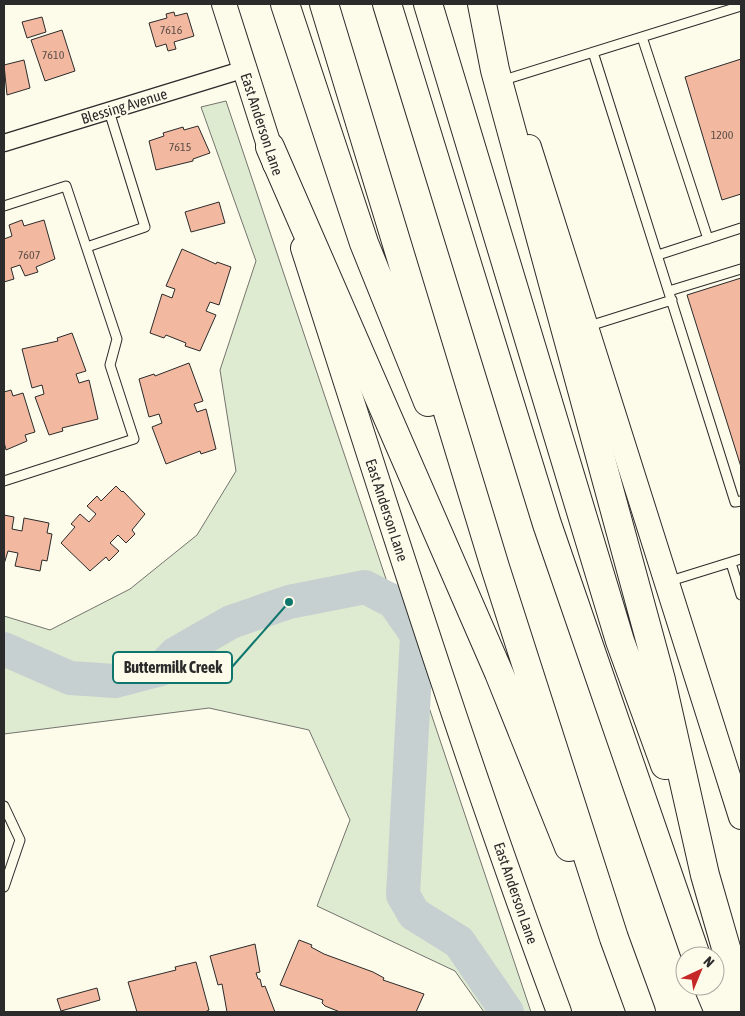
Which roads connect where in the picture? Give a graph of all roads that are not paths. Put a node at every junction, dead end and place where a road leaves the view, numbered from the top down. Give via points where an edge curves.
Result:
1 (224, 4) edge
2 (285, 4) edge
3 (324, 4) edge
4 (387, 4) edge
5 (428, 4) edge
6 (484, 4) edge
7 (741, 6) edge
8 (642, 37) junction
9 (593, 52) junction
10 (244, 69) junction
11 (507, 79) junction
12 (109, 111) junction
13 (4, 143) edge
14 (270, 147) junction
15 (4, 206) edge
16 (741, 228) edge
17 (708, 239) junction
18 (87, 247) junction
19 (658, 254) junction
20 (741, 269) edge
21 (669, 291) junction
22 (672, 300) junction
23 (586, 327) junction
24 (4, 482) edge
25 (741, 500) edge
26 (741, 559) edge
27 (731, 563) junction
28 (495, 567) junction
29 (667, 582) junction
30 (741, 595) edge
31 (4, 806) edge
32 (741, 817) edge
33 (705, 875) junction
34 (4, 887) edge
35 (614, 938) junction
36 (693, 946) edge
37 (712, 996) edge
38 (741, 1000) edge
39 (559, 1012) edge
40 (641, 1012) edge
41 (718, 1012) edge

1 - 10 main road, East Anderson Lane
2 - 28 highway via 364,243
3 - 28 highway
4 - 36 highway via 547,524
5 - 33 highway via 620,641
6 - 11 main road
6 - 33 highway via 497,79 661,680
7 - 8 lane
8 - 9 lane
8 - 17 lane
9 - 11 lane
9 - 19 lane
10 - 12 street, Blessing Avenue
10 - 14 main road, East Anderson Lane
11 - 23 main road
12 - 13 street, Blessing Avenue
12 - 18 lane via 145,226
14 - 35 highway via 499,673 562,835
14 - 39 main road, East Anderson Lane via 384,504
15 - 18 lane via 66,186
16 - 17 lane
17 - 19 lane
18 - 24 lane via 117,339 110,365 134,439
19 - 21 lane
20 - 21 lane
21 - 22 lane
22 - 23 lane
22 - 25 lane via 736,502
23 - 29 main road
26 - 27 lane
27 - 29 lane
27 - 30 lane
28 - 35 highway
29 - 32 main road
31 - 34 lane via 20,840
33 - 38 highway
35 - 40 highway
37 - 41 highway

